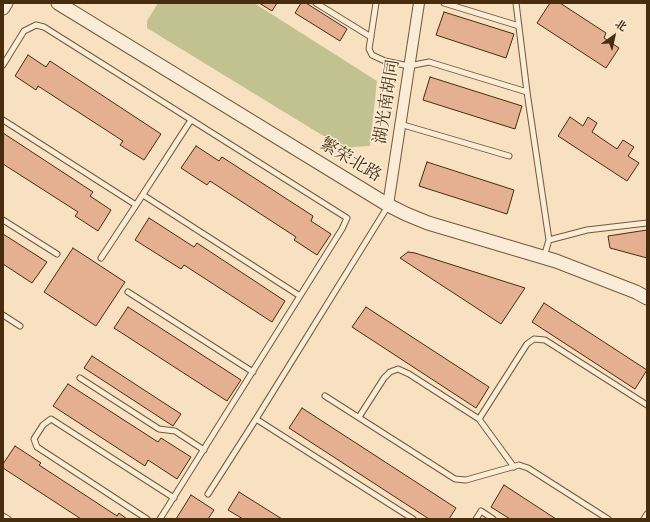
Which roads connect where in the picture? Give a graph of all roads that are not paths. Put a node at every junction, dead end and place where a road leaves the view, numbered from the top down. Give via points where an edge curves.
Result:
1 (6, 3) edge
2 (58, 3) edge
3 (316, 3) edge
4 (376, 3) edge
5 (419, 3) edge
6 (444, 3) edge
7 (516, 3) edge
8 (3, 8) edge
9 (519, 26) junction
10 (371, 37) junction
11 (3, 65) edge
12 (409, 66) junction
13 (527, 92) junction
14 (3, 120) edge
15 (191, 120) junction
16 (400, 124) junction
17 (510, 156) dead end
18 (143, 195) junction
19 (136, 205) junction
20 (388, 205) junction
21 (3, 220) edge
22 (647, 223) edge
23 (549, 240) junction
24 (57, 254) dead end
25 (101, 258) dead end
26 (544, 258) junction
27 (128, 292) dead end
28 (300, 296) junction
29 (647, 298) edge
30 (3, 315) edge
31 (20, 326) dead end
32 (253, 372) junction
33 (80, 378) dead end
34 (325, 396) dead end
35 (647, 405) edge
36 (359, 417) junction
37 (256, 419) junction
38 (479, 419) junction
39 (204, 450) junction
40 (514, 467) junction
41 (208, 494) dead end
42 (174, 498) junction
43 (647, 514) edge
44 (3, 516) edge
45 (8, 519) edge
46 (147, 519) edge
47 (160, 519) edge
48 (413, 519) edge
49 (476, 519) edge
50 (493, 519) edge
51 (608, 519) edge
52 (644, 519) edge

1 - 8 street
2 - 20 street, 繁荣北路
3 - 10 lane
4 - 10 lane
5 - 12 street, 湖光南胡同
6 - 9 lane
7 - 9 lane
9 - 13 lane
10 - 12 lane via 369,49 372,55 385,61
11 - 15 lane via 24,31 36,25 44,27
12 - 13 lane via 429,62
12 - 16 street, 湖光南胡同
13 - 23 lane
14 - 19 lane
15 - 18 lane
15 - 28 lane via 347,218
16 - 17 lane
16 - 20 street, 湖光南胡同
18 - 19 lane
18 - 28 lane
19 - 25 lane
20 - 26 street, 繁荣北路 via 428,223
20 - 37 lane
21 - 24 lane
22 - 23 lane via 587,230
23 - 26 lane
26 - 29 street, 繁荣北路
27 - 32 lane
28 - 32 lane
30 - 31 lane
32 - 39 lane
33 - 39 lane via 159,429 175,431
34 - 36 lane
35 - 38 lane via 545,340 534,339 527,344
36 - 38 lane via 384,378 398,369
36 - 40 lane via 455,479 466,480
37 - 41 lane
37 - 48 lane
38 - 40 lane
39 - 42 lane
40 - 51 lane via 528,468
42 - 46 lane via 51,419 43,425 34,439 36,447
42 - 47 lane
43 - 52 lane
44 - 45 lane
49 - 50 lane via 481,511

